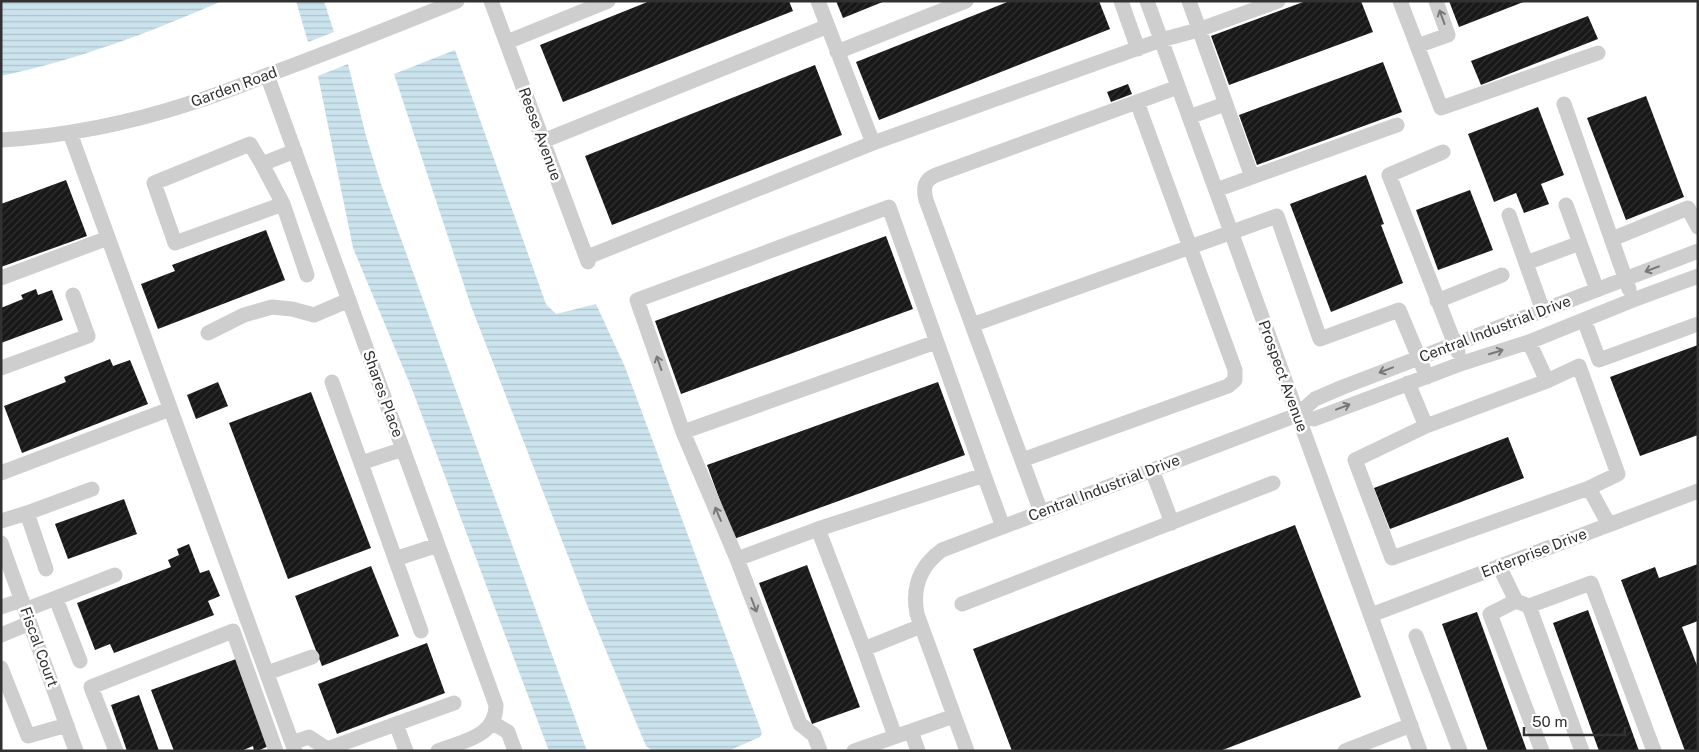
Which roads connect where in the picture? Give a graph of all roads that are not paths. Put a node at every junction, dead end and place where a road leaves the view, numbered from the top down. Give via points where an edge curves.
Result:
1 (457, 1) edge
2 (492, 1) edge
3 (608, 1) edge
4 (818, 1) edge
5 (966, 1) edge
6 (1121, 1) edge
7 (1147, 1) edge
8 (1189, 1) edge
9 (1278, 1) edge
10 (1400, 1) edge
11 (1436, 1) edge
12 (828, 26) junction
13 (1198, 30) junction
14 (1161, 40) junction
15 (507, 42) junction
16 (1417, 46) junction
17 (1138, 49) junction
18 (837, 52) junction
19 (1598, 53) dead end
20 (267, 75) junction
21 (1178, 87) junction
22 (1137, 102) junction
23 (1225, 104) junction
24 (1564, 104) dead end
25 (1189, 117) junction
26 (1397, 125) dead end
27 (70, 133) junction
28 (1, 140) edge
29 (543, 141) junction
30 (873, 143) junction
31 (295, 152) junction
32 (1443, 152) dead end
33 (262, 164) junction
34 (1252, 177) junction
35 (1216, 190) junction
36 (283, 204) junction
37 (1566, 205) dead end
38 (1509, 215) dead end
39 (1698, 227) edge
40 (1231, 233) junction
41 (108, 238) junction
42 (1612, 239) junction
43 (1580, 243) junction
44 (1189, 246) junction
45 (1698, 251) edge
46 (1526, 263) junction
47 (307, 275) dead end
48 (1502, 275) dead end
49 (1698, 276) edge
50 (1, 278) edge
51 (1626, 279) junction
52 (1597, 290) junction
53 (73, 295) dead end
54 (349, 300) junction
55 (1633, 300) junction
56 (1437, 301) junction
57 (1543, 310) junction
58 (1584, 320) junction
59 (1698, 324) edge
60 (972, 325) junction
61 (208, 333) dead end
62 (936, 342) junction
63 (1529, 342) junction
64 (1455, 344) junction
65 (1419, 358) junction
66 (1463, 362) junction
67 (1, 368) edge
68 (1427, 377) junction
69 (1547, 381) junction
70 (332, 382) dead end
71 (1408, 383) junction
72 (170, 409) junction
73 (1297, 415) junction
74 (1426, 426) junction
75 (684, 432) junction
76 (403, 449) junction
77 (1022, 460) junction
78 (361, 463) junction
79 (1152, 470) junction
80 (1, 474) edge
81 (984, 475) junction
82 (1273, 483) dead end
83 (1589, 488) junction
84 (92, 489) dead end
85 (1698, 491) edge
86 (1041, 512) junction
87 (27, 513) junction
88 (1, 521) edge
89 (1172, 522) junction
90 (1608, 525) junction
91 (1003, 526) junction
92 (818, 529) junction
93 (1, 543) edge
94 (438, 545) junction
95 (395, 559) junction
96 (737, 559) junction
97 (1499, 566) junction
98 (46, 569) dead end
99 (114, 575) dead end
100 (56, 598) junction
101 (962, 604) dead end
102 (1522, 604) junction
103 (1, 607) edge
104 (26, 611) junction
105 (1371, 615) junction
106 (921, 626) junction
107 (421, 631) dead end
108 (1, 634) edge
109 (1416, 636) dead end
110 (864, 649) junction
111 (312, 657) dead end
112 (80, 661) dead end
113 (1, 668) edge
114 (267, 673) junction
115 (454, 703) dead end
116 (954, 716) junction
117 (494, 719) junction
118 (396, 724) junction
119 (66, 725) junction
120 (1411, 725) junction
121 (911, 731) junction
122 (896, 736) junction
123 (294, 747) edge
124 (76, 751) edge
125 (116, 751) edge
126 (276, 751) edge
127 (406, 751) edge
128 (438, 751) edge
129 (515, 751) edge
130 (820, 751) edge
131 (854, 751) edge
132 (918, 751) edge
133 (967, 751) edge
134 (1345, 751) edge
135 (1420, 751) edge
136 (1460, 751) edge
137 (1542, 751) edge
138 (1582, 751) edge
139 (1654, 751) edge

1 - 20 street, Garden Road
2 - 15 street, Reese Avenue
3 - 15 street
4 - 12 street
5 - 18 street
6 - 17 street
7 - 14 street, Prospect Avenue
8 - 13 street
9 - 13 street
10 - 16 street
16 -> 11 street via 1448,35
12 - 18 street
12 - 29 street
13 - 14 street
13 - 23 street
14 - 17 street
14 - 21 street, Prospect Avenue
15 - 29 street, Reese Avenue
16 - 19 street via 1441,108
17 - 30 street
18 - 30 street
20 - 27 street, Garden Road via 193,103
20 - 31 street, Shares Place
21 - 22 street
21 - 25 street, Prospect Avenue
22 - 44 street
22 - 60 street via 936,175 926,182 926,200
23 - 25 street
23 - 34 street
24 - 42 street
25 - 35 street, Prospect Avenue
26 - 34 street
27 - 28 street, Garden Road
27 - 41 street
29 - 30 street, Reese Avenue via 587,260 590,256
31 - 33 street
31 - 54 street, Shares Place
32 - 56 street via 1389,175
33 - 36 street
33 - 36 street via 250,144 154,183 174,243
34 - 35 street
35 - 40 street, Prospect Avenue
36 - 47 street
37 - 43 street
38 - 46 street
39 - 42 street via 1688,208
40 - 44 street
40 - 65 street via 1277,216 1320,339 1398,310
40 - 73 street, Prospect Avenue
41 - 50 street
41 - 72 street
42 - 51 street
43 - 46 street
43 - 52 street
44 - 60 street
44 - 77 street via 1235,370 1232,384
45 -> 51 street, Central Industrial Drive
46 - 57 street
48 - 56 street
49 - 55 street, Central Industrial Drive
51 - 52 street, Central Industrial Drive
51 - 55 street
52 - 57 street, Central Industrial Drive
53 - 67 street via 88,336
54 - 61 street via 314,315 272,307 244,315
54 - 76 street, Shares Place
55 - 58 street, Central Industrial Drive
56 - 64 street
57 - 64 street, Central Industrial Drive
58 - 59 street via 1599,360
58 - 63 street, Central Industrial Drive
60 - 77 street
62 - 75 street
75 -> 62 street via 637,300 889,207
62 - 81 street
66 -> 63 street, Central Industrial Drive
63 - 69 street
64 - 65 street, Central Industrial Drive
64 - 66 street
65 - 68 street
65 -> 73 street, Central Industrial Drive via 1315,399
66 - 68 street, Central Industrial Drive
68 - 71 street, Central Industrial Drive
69 - 74 street
69 - 83 street via 1579,366 1618,474
70 - 78 street
73 -> 71 street, Central Industrial Drive via 1314,419
71 - 74 street
72 - 80 street
72 - 114 street
73 - 79 street, Central Industrial Drive
73 - 105 street, Prospect Avenue
74 - 83 street via 1355,460 1392,558
96 -> 75 street
76 - 78 street
76 - 94 street, Shares Place
77 - 86 street
78 - 95 street
79 - 86 street, Central Industrial Drive
79 - 89 street
81 - 91 street
81 - 92 street
82 - 89 street
83 - 90 street
84 - 87 street
85 - 90 street, Enterprise Drive
86 - 91 street, Central Industrial Drive
87 - 88 street
87 - 98 street
89 - 101 street
90 - 97 street, Enterprise Drive
91 - 106 street, Central Industrial Drive via 942,550 927,564 917,584 915,604
92 - 96 street
92 - 110 street
93 - 104 street, Fiscal Court
94 - 95 street
94 - 117 street, Shares Place via 496,705
95 - 107 street
96 -> 130 street via 800,724 814,735
97 - 102 street
97 - 105 street, Enterprise Drive
99 - 100 street
100 - 104 street
100 - 112 street
102 - 137 street via 1490,614
102 - 138 street
102 - 139 street via 1591,583
103 - 104 street
104 - 108 street
104 - 119 street, Fiscal Court
105 - 120 street, Prospect Avenue
106 - 110 street
106 - 116 street
109 - 136 street
110 - 122 street
111 - 114 street
113 - 119 street via 28,736
114 - 123 street
115 - 118 street
116 - 121 street
116 - 133 street
117 - 128 street via 479,735
117 - 129 street via 508,732
118 - 123 street via 326,749 309,737
118 - 127 street
119 - 124 street, Fiscal Court
120 - 134 street
120 - 135 street, Prospect Avenue
121 - 122 street
121 - 132 street
122 - 131 street
125 - 126 street via 91,687 233,631

